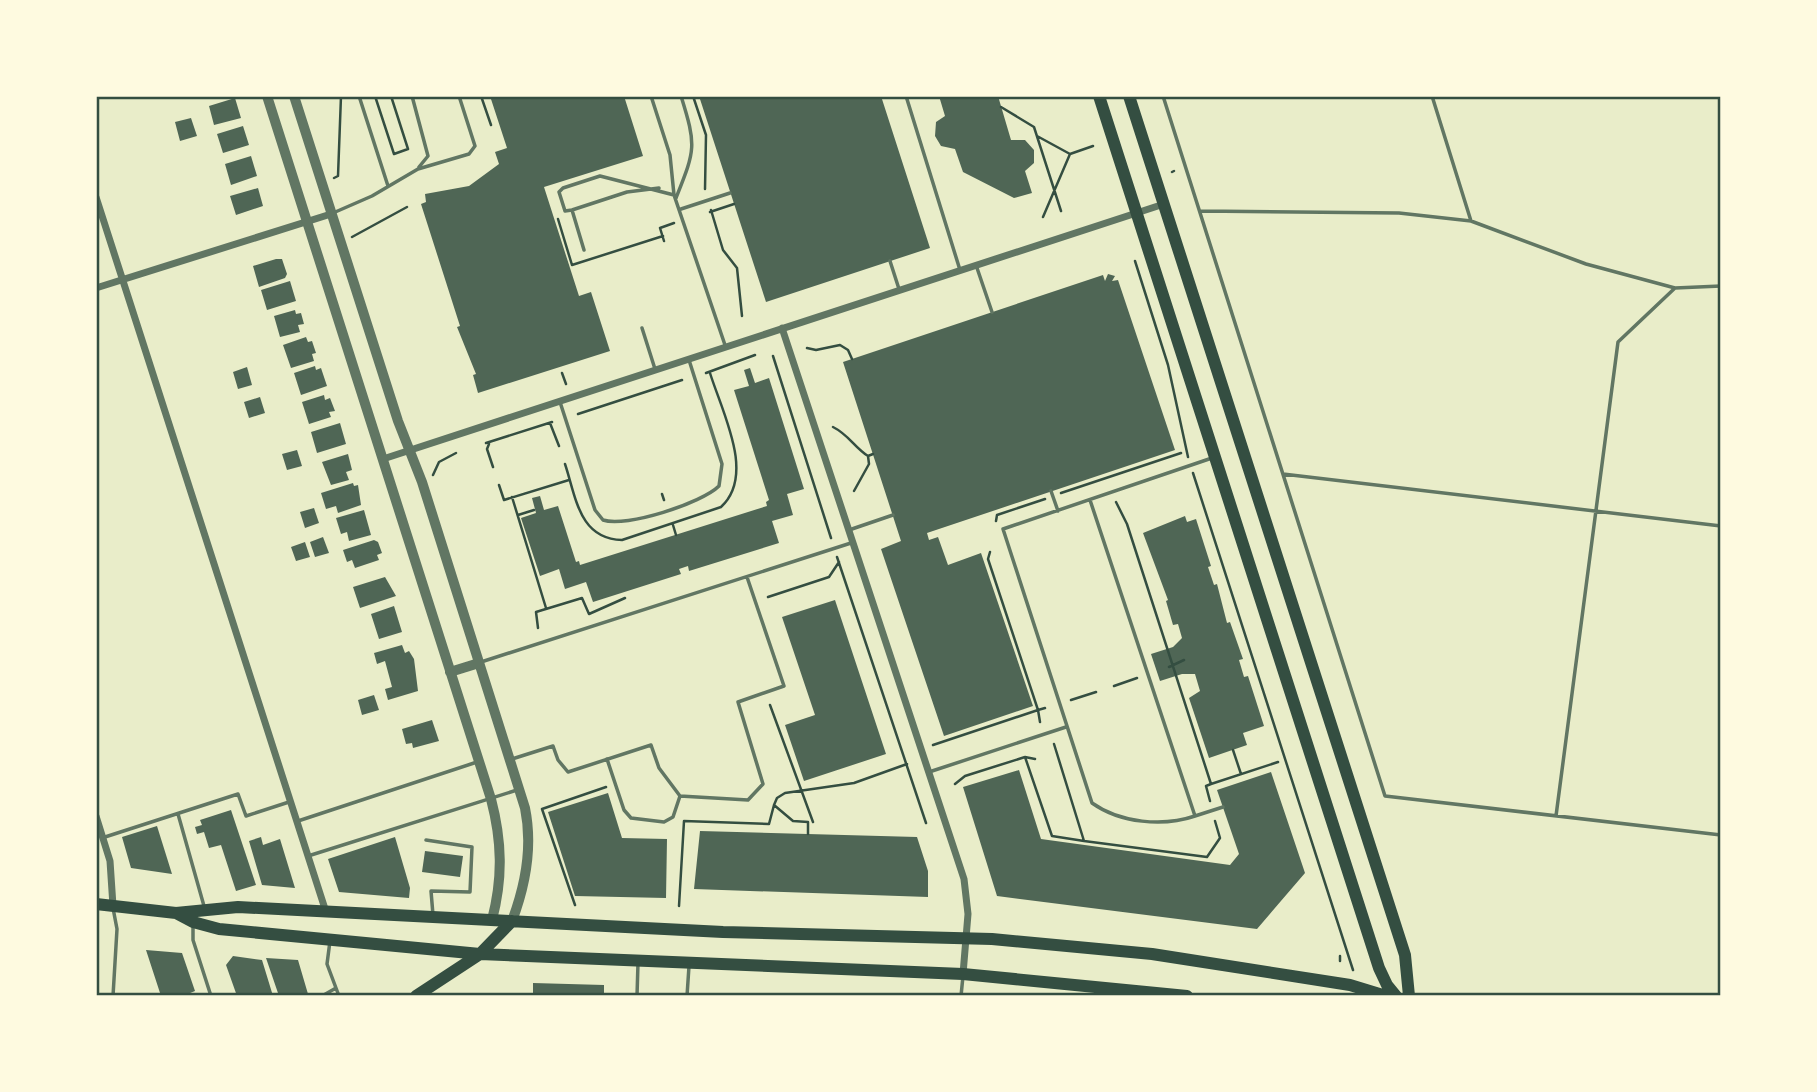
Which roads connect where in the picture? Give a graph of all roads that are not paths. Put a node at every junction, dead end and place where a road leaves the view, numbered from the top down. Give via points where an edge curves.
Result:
1 (267, 96) edge
2 (294, 96) edge
3 (359, 96) edge
4 (412, 96) edge
5 (459, 96) edge
6 (651, 96) edge
7 (681, 96) edge
8 (906, 96) edge
9 (1098, 96) edge
10 (1129, 96) edge
11 (1163, 96) edge
12 (1432, 96) edge
13 (418, 169) junction
14 (388, 186) junction
15 (659, 188) junction
16 (730, 193) dead end
17 (96, 197) edge
18 (675, 197) junction
19 (1164, 204) junction
20 (681, 209) junction
21 (572, 210) junction
22 (1200, 211) junction
23 (1136, 213) junction
24 (331, 214) junction
25 (1471, 221) junction
26 (307, 222) junction
27 (584, 250) dead end
28 (890, 261) dead end
29 (976, 265) junction
30 (960, 270) junction
31 (122, 279) junction
32 (1721, 286) edge
33 (96, 288) edge
34 (1675, 288) junction
35 (900, 290) junction
36 (992, 312) dead end
37 (642, 328) dead end
38 (782, 328) junction
39 (726, 347) junction
40 (689, 360) junction
41 (656, 370) junction
42 (560, 402) junction
43 (410, 451) junction
44 (1213, 457) junction
45 (383, 459) junction
46 (1283, 474) junction
47 (1052, 494) road end
48 (1090, 500) junction
49 (1058, 511) junction
50 (1595, 511) junction
51 (893, 515) dead end
52 (1721, 526) edge
53 (848, 531) junction
54 (851, 543) junction
55 (747, 577) junction
56 (479, 663) junction
57 (450, 672) junction
58 (1066, 727) junction
59 (510, 759) junction
60 (607, 759) junction
61 (479, 762) junction
62 (929, 772) junction
63 (519, 789) junction
64 (680, 796) junction
65 (491, 799) junction
66 (291, 802) junction
67 (1223, 807) dead end
68 (178, 814) junction
69 (96, 816) edge
70 (1195, 816) junction
71 (1556, 816) junction
72 (297, 821) junction
73 (1721, 835) edge
74 (103, 838) junction
75 (426, 840) dead end
76 (308, 856) junction
77 (96, 904) edge
78 (113, 906) junction
79 (205, 910) junction
80 (326, 912) junction
81 (176, 913) junction
82 (433, 917) junction
83 (492, 920) junction
84 (512, 921) junction
85 (193, 922) junction
86 (966, 937) junction
87 (330, 939) junction
88 (480, 954) junction
89 (638, 963) junction
90 (689, 964) junction
91 (963, 974) junction
92 (336, 988) junction
93 (1099, 990) edge
94 (1150, 993) edge
95 (113, 996) edge
96 (211, 996) edge
97 (322, 996) edge
98 (339, 996) edge
99 (416, 996) edge
100 (637, 996) edge
101 (687, 996) edge
102 (961, 996) edge
103 (1187, 996) edge
104 (1386, 996) edge
105 (1396, 996) edge
106 (1409, 996) edge

1 - 26 street
2 - 24 street
3 - 14 lane
4 - 13 lane via 428,156
5 - 13 lane via 475,146 459,159
6 - 18 lane via 670,155
7 - 18 lane via 694,153
8 - 30 lane
9 - 23 main road
10 - 19 main road
11 - 22 lane
12 - 25 lane
13 - 14 lane
14 - 24 lane
15 - 18 lane
15 - 21 lane via 627,192
15 - 21 lane via 600,176 562,188 565,211
16 - 20 lane
17 - 31 street
18 - 20 lane
19 - 23 street
19 - 106 main road via 1405,956
20 - 39 lane
21 - 27 lane
22 - 25 lane via 1399,213
22 - 46 lane
23 - 29 street
23 - 44 main road
24 - 26 street
24 - 43 street
25 - 34 lane via 1586,264
26 - 31 street
26 - 45 street
28 - 35 lane
29 - 30 street
29 - 36 lane
30 - 35 street
31 - 33 street
31 - 66 street
32 - 34 lane
34 - 50 lane via 1618,342
35 - 38 street
37 - 41 lane
38 - 39 street
38 - 53 street
39 - 40 street
40 - 41 street
40 - 42 lane via 723,475 713,492 623,523 603,520 594,510
41 - 42 street
42 - 43 street
43 - 45 street
43 - 56 street
44 - 48 lane
44 - 105 main road via 1379,968
45 - 57 street
46 - 50 lane
46 - 71 lane via 1385,796
47 - 49 lane
48 - 49 lane
48 - 70 lane
49 - 58 lane via 1003,529
50 - 52 lane
50 - 71 lane
51 - 53 lane
53 - 54 street
54 - 55 lane
54 - 62 street
55 - 56 lane
55 - 64 lane via 784,686 738,702 763,784 748,800
56 - 57 street
56 - 59 street
57 - 61 street
58 - 62 lane
58 - 70 lane via 1091,803 1105,813 1169,823
59 - 60 lane via 552,746 568,772
59 - 63 street
60 - 64 lane via 651,745 659,768
60 - 64 lane via 631,818 664,822 673,817
61 - 65 street
61 - 72 lane
62 - 86 street via 964,879
63 - 65 lane
63 - 84 street via 530,842
65 - 76 lane
65 - 83 street via 501,854
66 - 68 lane via 246,816 238,794
66 - 72 street
67 - 70 lane
68 - 74 lane
68 - 79 lane
69 - 74 street
71 - 73 lane
72 - 76 street
74 - 78 street via 110,861
75 - 82 lane via 472,848 470,892 431,891
76 - 80 street
77 - 78 main road
78 - 81 main road
78 - 95 lane via 117,929
79 - 80 main road via 237,907
79 - 81 main road
80 - 82 main road
81 - 85 main road
82 - 83 main road
83 - 84 main road
83 - 88 main road
84 - 86 main road via 723,932
84 - 88 main road
85 - 87 main road via 219,929
85 - 96 lane via 193,940
86 - 91 street
86 - 104 main road via 1152,954 1360,987
87 - 88 main road
87 - 92 lane via 327,964
88 - 89 main road
88 - 99 main road
89 - 90 main road
89 - 100 lane
90 - 91 main road
90 - 101 lane
91 - 93 main road
91 - 102 lane
92 - 97 lane
92 - 98 lane
93 - 94 main road
94 - 103 main road

